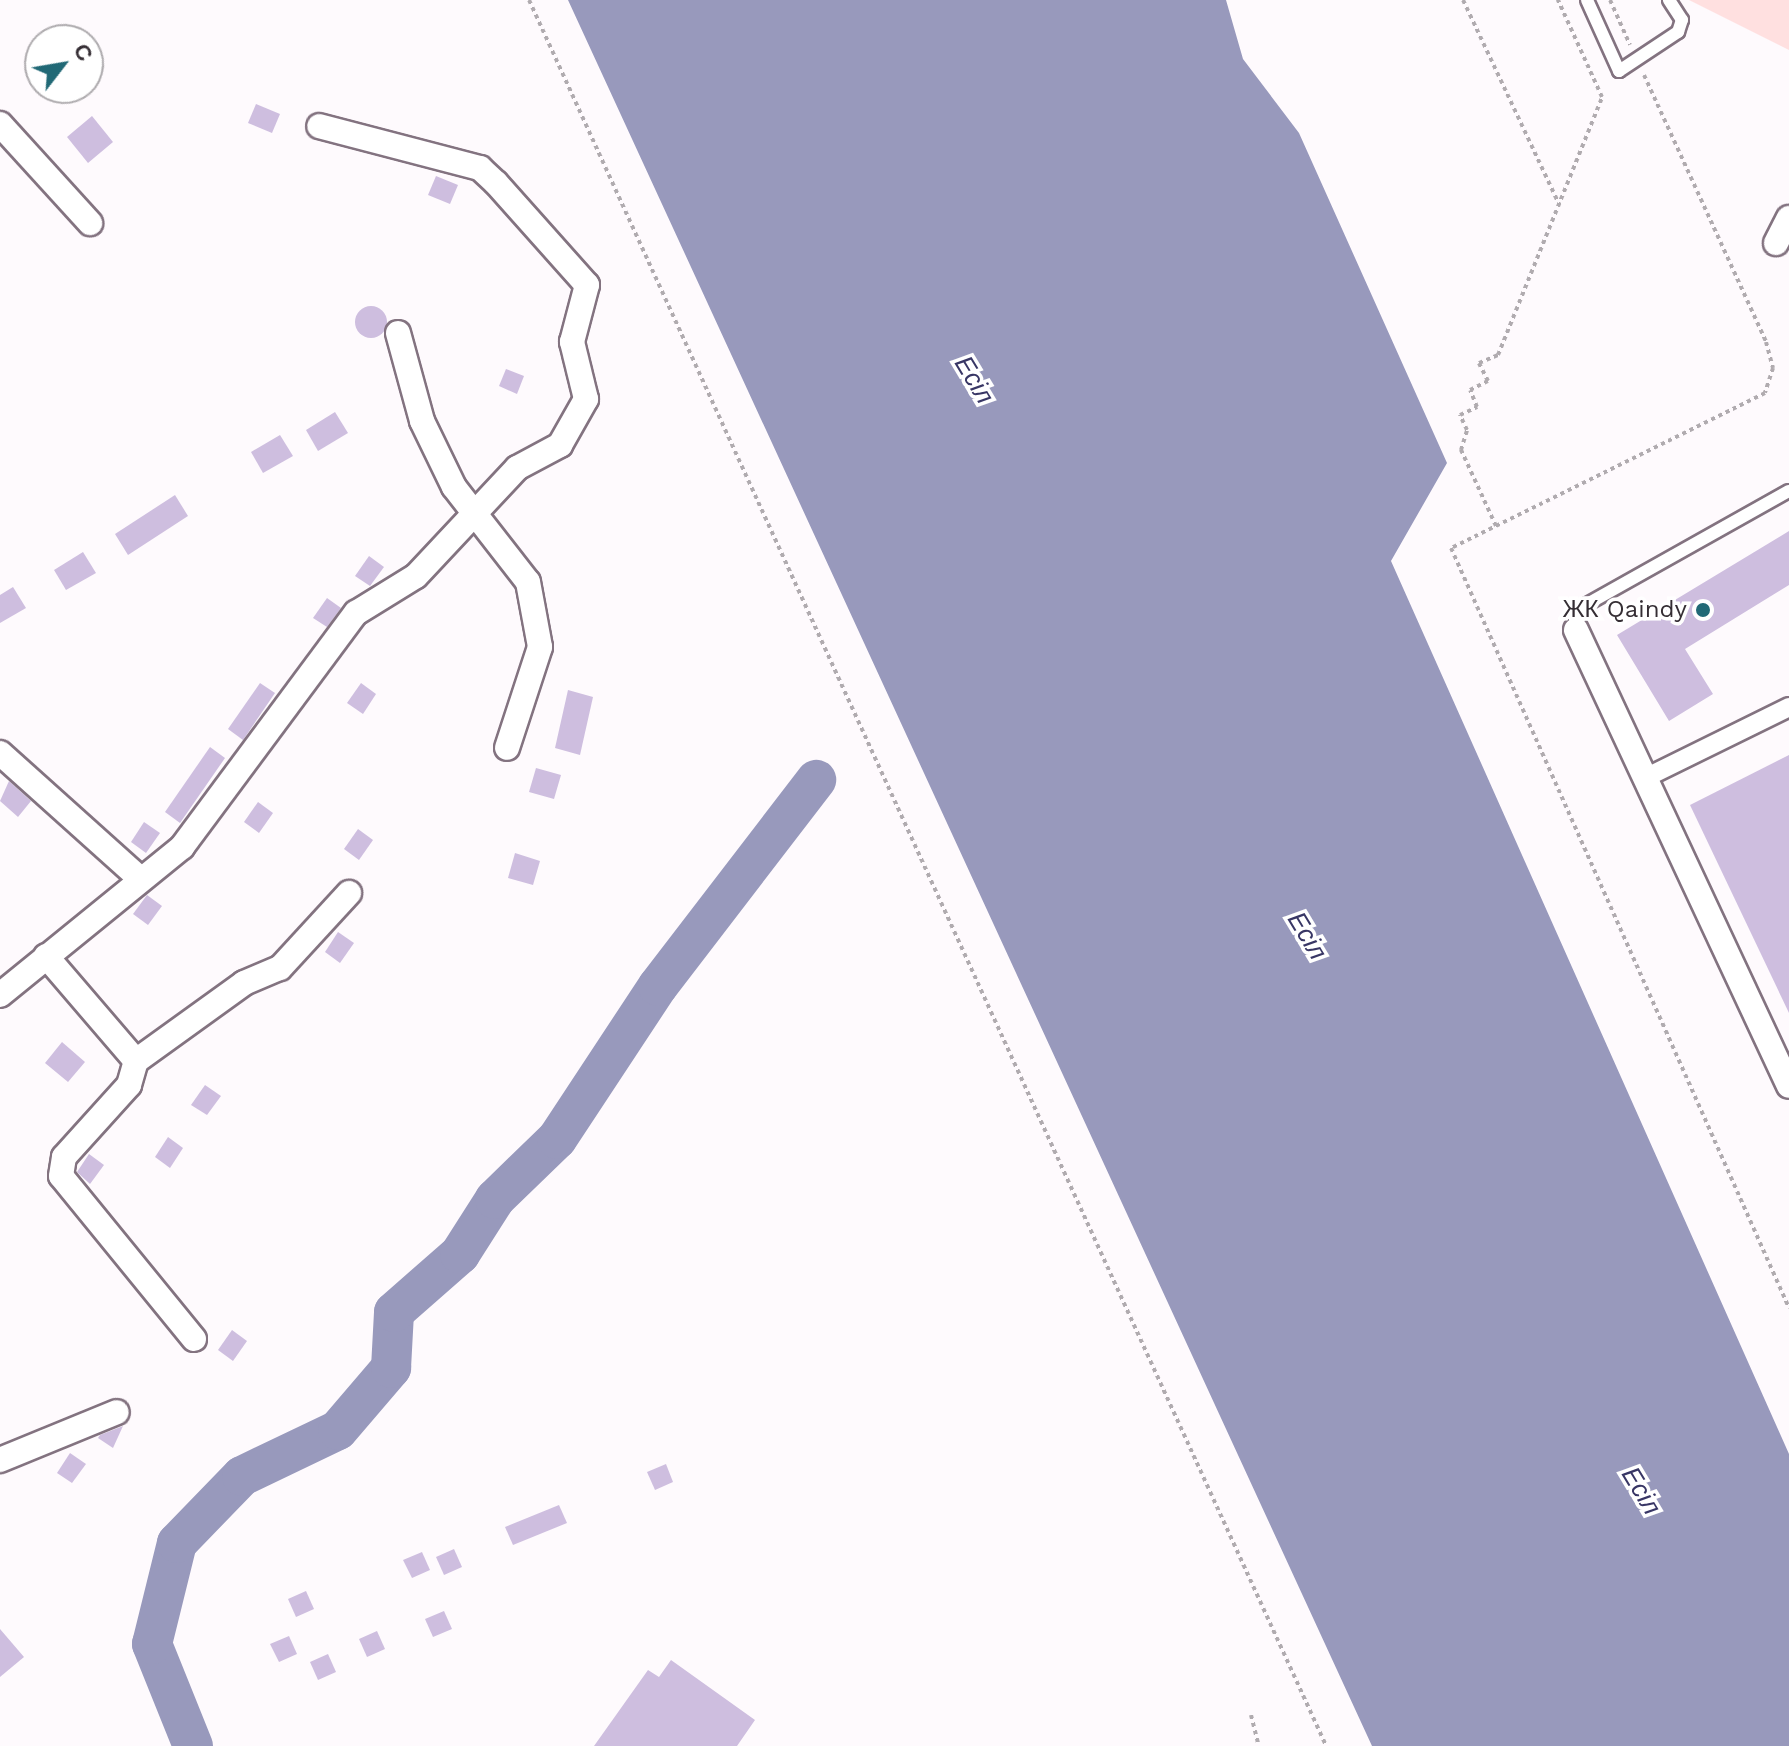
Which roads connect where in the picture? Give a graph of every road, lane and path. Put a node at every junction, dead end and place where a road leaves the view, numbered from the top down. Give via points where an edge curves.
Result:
1 (529, 0) edge
2 (1463, 0) edge
3 (1558, 0) edge
4 (1587, 0) edge
5 (1610, 0) edge
6 (1669, 0) edge
7 (1635, 55) junction
8 (0, 124) edge
9 (319, 126) dead end
10 (1559, 204) junction
11 (1789, 218) edge
12 (90, 223) dead end
13 (1776, 243) dead end
14 (398, 333) dead end
15 (1789, 491) edge
16 (478, 517) junction
17 (1496, 526) junction
18 (1576, 630) joint
19 (1789, 707) edge
20 (507, 748) dead end
21 (0, 753) edge
22 (1645, 778) junction
23 (137, 876) junction
24 (349, 893) dead end
25 (46, 956) junction
26 (0, 995) edge
27 (136, 1061) junction
28 (1789, 1086) edge
29 (1789, 1308) edge
30 (194, 1339) dead end
31 (117, 1412) dead end
32 (0, 1460) edge
33 (1251, 1715) dead end
34 (1259, 1746) edge
35 (1326, 1746) edge

1 - 35 path
2 - 10 path
3 - 10 path via 1602,97
4 - 7 lane via 1619,71
5 - 7 path
6 - 7 lane via 1682,20 1678,32
7 - 17 path via 1773,368 1765,393
8 - 12 street
9 - 16 street via 480,168 587,285 572,342 586,399 560,445 517,468
10 - 17 path via 1498,355 1479,363 1488,381 1470,390 1477,407 1460,415 1467,430 1461,450
11 - 13 street
14 - 16 street via 422,421
15 - 18 lane via 1582,607
16 - 20 street via 528,582 540,647
16 - 23 street via 416,576 356,613 266,726 212,811 182,847
17 - 29 path via 1451,548
18 - 22 street
19 - 22 street
21 - 23 street
22 - 28 street
23 - 25 street
24 - 27 street via 280,968 244,983
25 - 26 street
25 - 27 street
27 - 30 street via 129,1085 64,1157 61,1176
31 - 32 street
33 - 34 path

